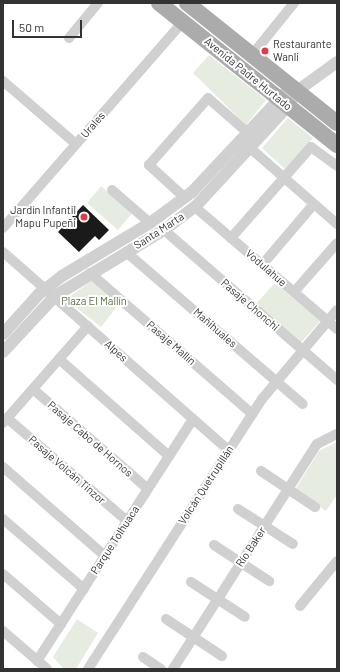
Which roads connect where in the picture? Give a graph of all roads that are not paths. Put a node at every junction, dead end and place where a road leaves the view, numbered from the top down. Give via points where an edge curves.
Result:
1 (98, 3) edge
2 (159, 3) edge
3 (187, 3) edge
4 (289, 4) edge
5 (183, 22) junction
6 (69, 38) dead end
7 (252, 55) junction
8 (337, 62) edge
9 (3, 81) edge
10 (297, 91) junction
11 (283, 101) junction
12 (337, 123) edge
13 (248, 132) junction
14 (76, 144) junction
15 (337, 145) edge
16 (250, 148) junction
17 (337, 166) edge
18 (284, 178) junction
19 (112, 190) dead end
20 (185, 198) junction
21 (314, 204) junction
22 (195, 207) junction
23 (150, 223) junction
24 (337, 224) edge
25 (3, 228) edge
26 (164, 230) junction
27 (231, 238) junction
28 (337, 242) edge
29 (3, 252) edge
30 (126, 252) junction
31 (262, 265) junction
32 (90, 273) junction
33 (294, 292) junction
34 (50, 293) junction
35 (337, 310) edge
36 (327, 321) junction
37 (88, 326) junction
38 (337, 329) edge
39 (3, 334) edge
40 (302, 350) junction
41 (3, 352) edge
42 (59, 359) junction
43 (337, 380) edge
44 (276, 381) junction
45 (32, 389) junction
46 (303, 404) dead end
47 (252, 414) junction
48 (193, 419) junction
49 (5, 420) edge
50 (337, 434) edge
51 (228, 450) junction
52 (169, 456) junction
53 (3, 467) edge
54 (261, 472) dead end
55 (148, 489) junction
56 (288, 489) junction
57 (315, 507) dead end
58 (238, 509) dead end
59 (3, 519) edge
60 (127, 521) junction
61 (265, 526) junction
62 (293, 544) dead end
63 (214, 545) dead end
64 (105, 556) junction
65 (337, 561) edge
66 (241, 563) junction
67 (3, 574) edge
68 (269, 581) dead end
69 (191, 582) dead end
70 (84, 589) junction
71 (218, 600) junction
72 (300, 606) dead end
73 (245, 617) dead end
74 (166, 619) dead end
75 (61, 624) junction
76 (3, 631) edge
77 (194, 637) junction
78 (222, 656) dead end
79 (143, 657) dead end
80 (37, 661) junction
81 (47, 669) edge
82 (88, 669) edge
83 (161, 669) edge
84 (173, 669) edge

1 - 6 street
2 - 5 main road, Avenida Padre Hurtado
3 - 7 main road, Avenida Padre Hurtado
4 - 7 street
5 - 11 main road, Avenida Padre Hurtado
5 - 14 street, Urales
7 - 10 main road, Avenida Padre Hurtado
8 - 10 street
9 - 14 street
10 - 11 street
10 - 12 main road, Avenida Padre Hurtado
11 - 13 street, Santa Marta
11 - 15 main road, Avenida Padre Hurtado
11 - 16 street, Santa Marta
13 - 20 street, Santa Marta via 207,179
13 - 20 street via 208,98 150,165
14 - 25 street, Urales
16 - 18 street
16 - 22 street, Santa Marta
17 - 18 street via 313,147
18 - 21 street
18 - 27 street
19 - 23 street
20 - 23 street, Santa Marta
21 - 24 street
21 - 31 street
22 - 26 street, Santa Marta
22 - 27 street, Vodulahue
23 - 34 street, Santa Marta
26 - 30 street, Santa Marta
26 - 40 street, Pasaje Chonchi
27 - 31 street, Vodulahue
28 - 33 street
29 - 34 street, Alpes
30 - 32 street, Santa Marta
30 - 44 street, Mañihuales
31 - 33 street, Vodulahue
32 - 34 street, Santa Marta
32 - 47 street, Pasaje Mallín
33 - 36 street, Vodulahue
34 - 37 street, Alpes
34 - 39 street, Santa Marta
34 - 41 street, Santa Marta
35 - 36 street, Volcán Quetrupillán
36 - 38 street, Vodulahue
36 - 40 street, Volcán Quetrupillán
37 - 42 street
37 - 48 street, Alpes
40 - 43 street, Pasaje Chonchi
40 - 44 street, Volcán Quetrupillán
42 - 45 street
42 - 52 street
44 - 46 street, Mañihuales
44 - 47 street, Volcán Quetrupillán
45 - 49 street
45 - 55 street, Pasaje Cabo de Hornos
47 - 51 street, Volcán Quetrupillán
48 - 51 street, Alpes
48 - 52 street, Parque Tolhuaca
49 - 60 street, Pasaje Volcán Tinzor
50 - 56 street, Río Baker via 319,442
51 - 82 street, Volcán Quetrupillán
52 - 55 street, Parque Tolhuaca
53 - 64 street
54 - 56 street
55 - 60 street, Parque Tolhuaca
56 - 57 street
56 - 61 street, Río Baker
58 - 61 street
59 - 70 street
60 - 64 street, Parque Tolhuaca
61 - 62 street
61 - 66 street, Río Baker
63 - 66 street
64 - 70 street, Parque Tolhuaca
65 - 72 street
66 - 68 street
66 - 71 street, Río Baker
67 - 75 street
69 - 71 street
70 - 75 street, Parque Tolhuaca
71 - 73 street
71 - 77 street, Río Baker
74 - 77 street
75 - 80 street, Parque Tolhuaca
76 - 80 street
77 - 78 street
77 - 84 street, Río Baker
79 - 83 street
80 - 81 street

